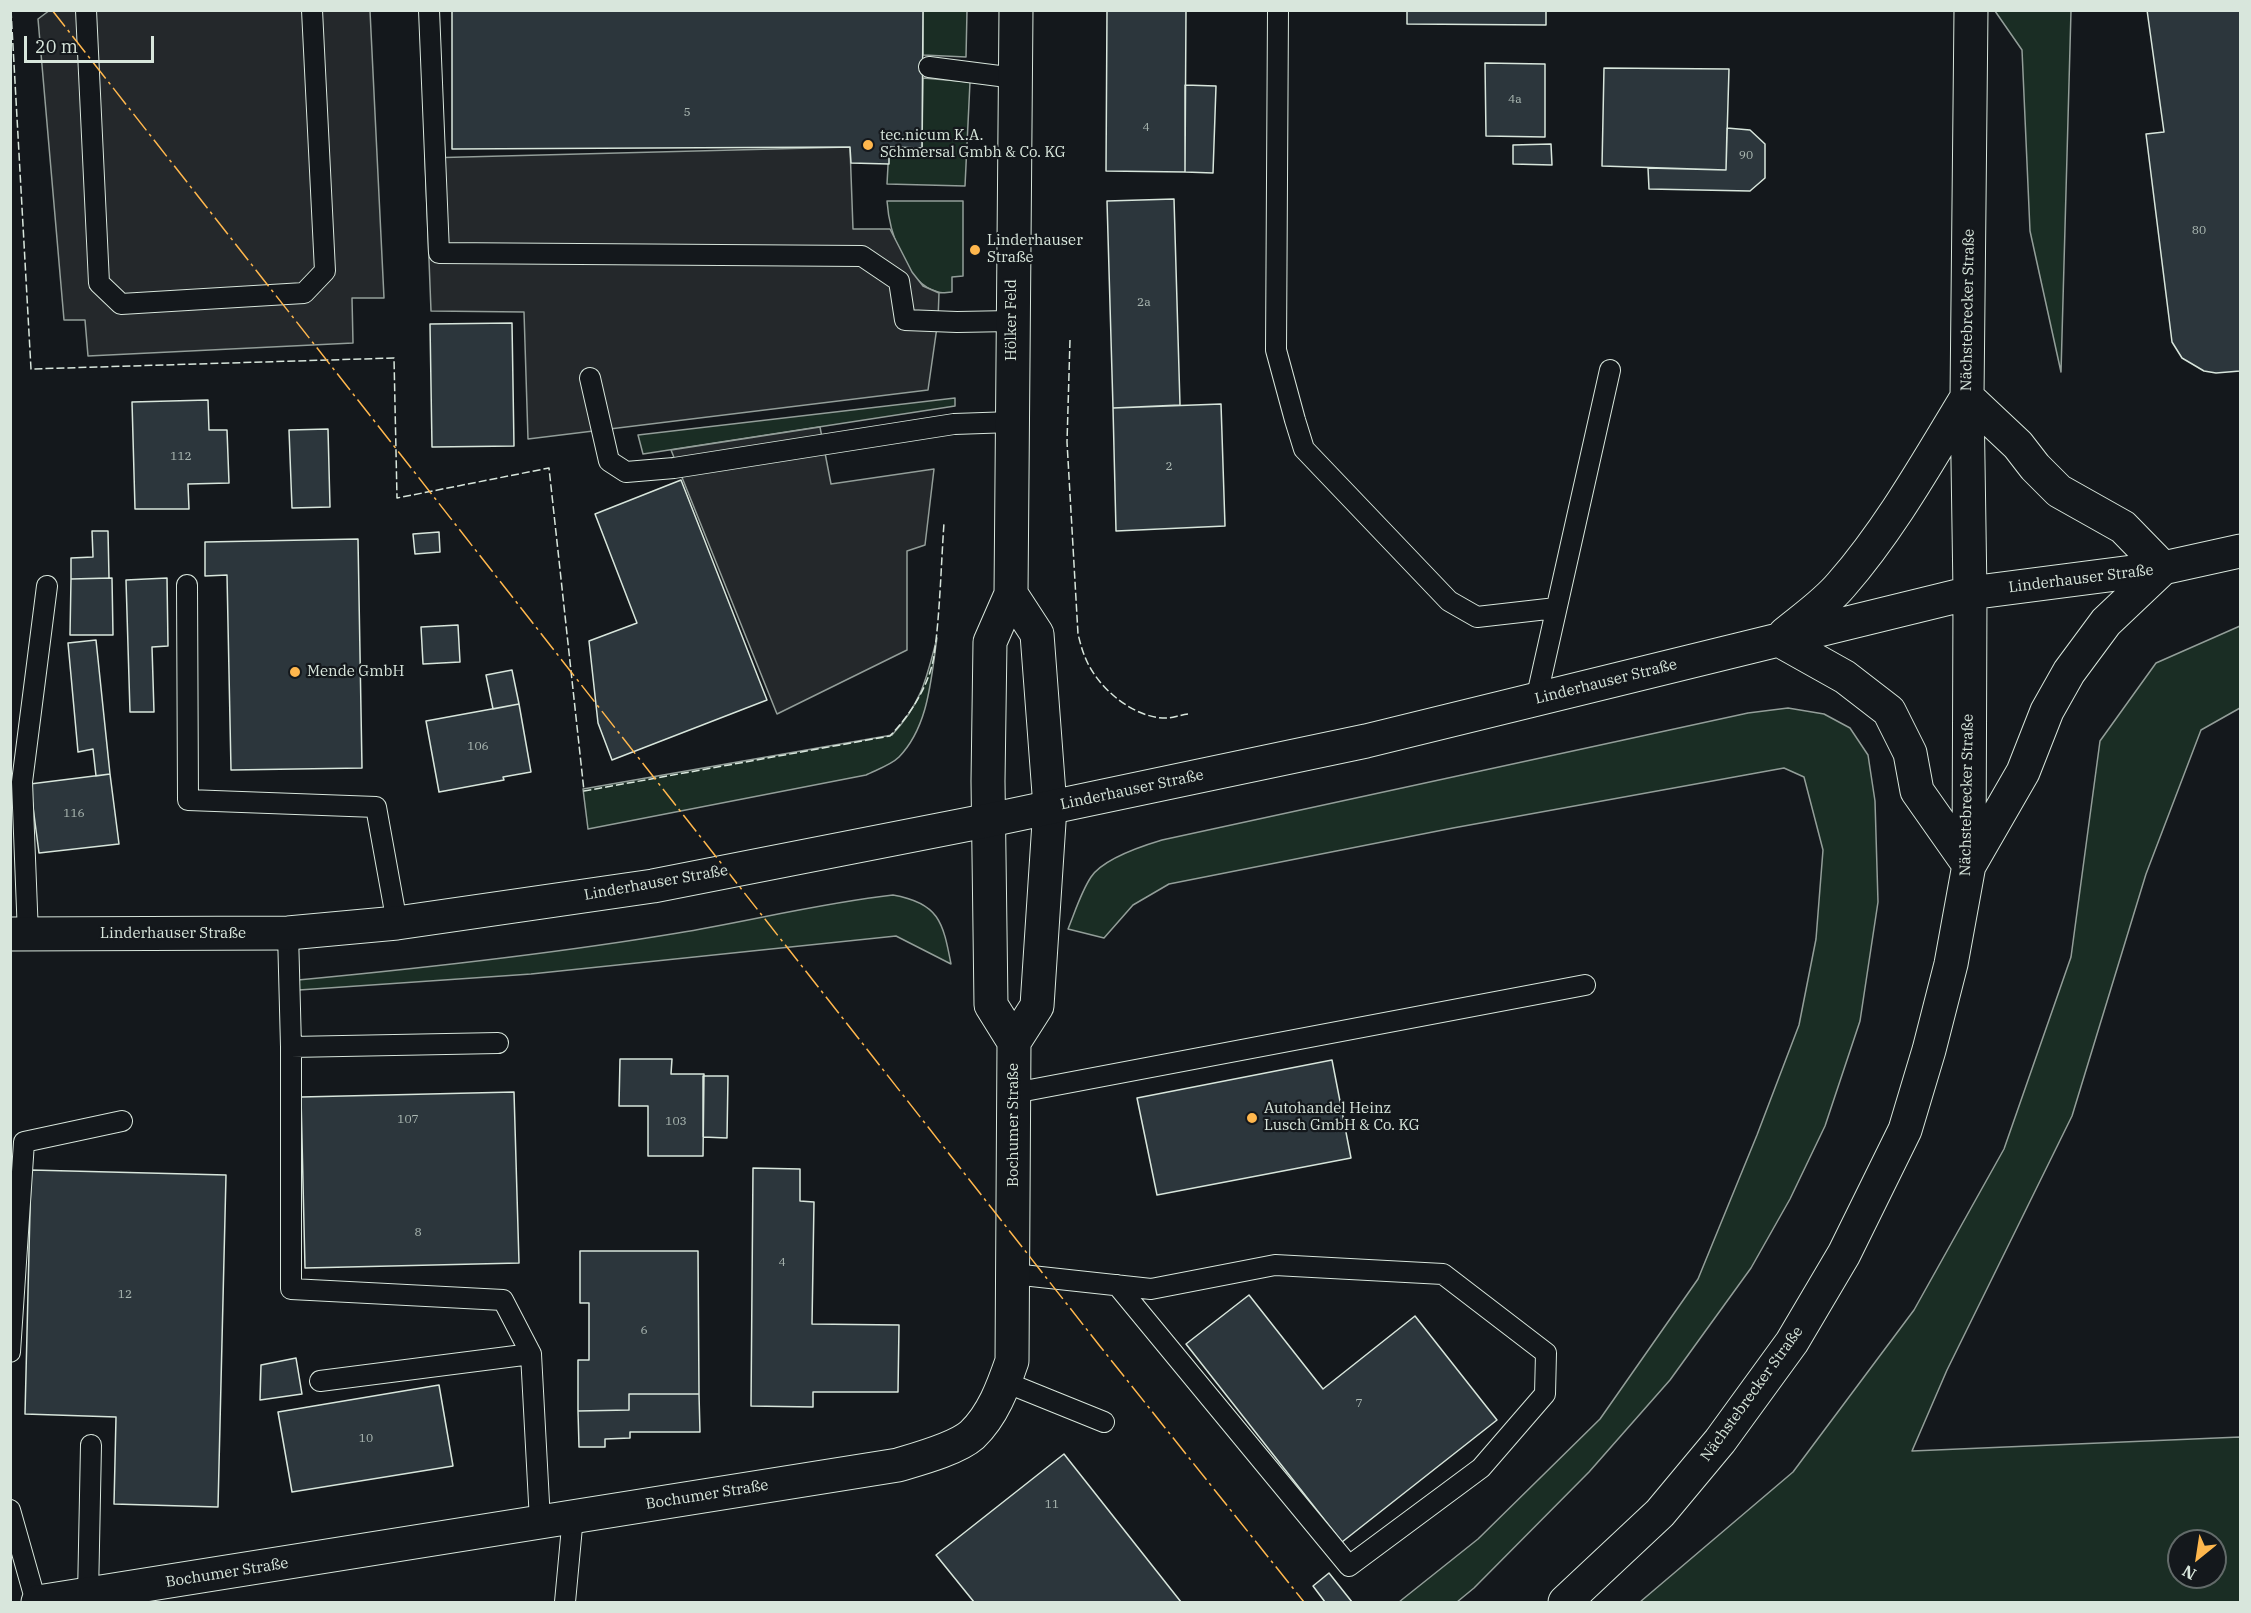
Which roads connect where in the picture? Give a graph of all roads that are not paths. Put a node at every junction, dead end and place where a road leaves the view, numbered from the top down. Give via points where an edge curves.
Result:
1 (86, 10) edge
2 (312, 10) edge
3 (429, 10) edge
4 (1016, 10) edge
5 (1278, 10) edge
6 (1971, 10) edge
7 (929, 67) dead end
8 (1015, 78) junction
9 (1011, 321) junction
10 (1610, 370) dead end
11 (590, 378) dead end
12 (1967, 397) junction
13 (1012, 422) junction
14 (2241, 551) edge
15 (2163, 568) junction
16 (188, 585) dead end
17 (47, 586) dead end
18 (1970, 593) junction
19 (1011, 594) junction
20 (1556, 608) junction
21 (1779, 640) junction
22 (1536, 700) junction
23 (1050, 807) junction
24 (990, 820) junction
25 (1969, 865) junction
26 (397, 923) junction
27 (288, 933) junction
28 (19, 934) edge
29 (1584, 985) dead end
30 (1014, 1042) junction
31 (498, 1043) dead end
32 (291, 1047) junction
33 (1014, 1093) junction
34 (122, 1121) dead end
35 (1013, 1274) junction
36 (1117, 1285) junction
37 (10, 1352) edge
38 (531, 1354) junction
39 (320, 1381) dead end
40 (1005, 1382) junction
41 (1104, 1422) dead end
42 (91, 1445) dead end
43 (10, 1510) edge
44 (573, 1516) junction
45 (540, 1521) junction
46 (88, 1596) junction
47 (37, 1602) edge
48 (565, 1602) edge
49 (1565, 1602) edge

1 - 2 lane via 99,283 121,304 304,293 325,271
3 - 9 lane via 439,254 862,256 899,281 905,320
4 - 8 main road, Hölker Feld
5 - 20 lane via 1276,350 1304,449 1449,601 1477,617
6 - 12 main road, Nächstebrecker Straße
7 - 8 lane
8 - 9 main road, Hölker Feld
9 - 13 main road, Hölker Feld
10 - 20 lane
11 - 13 lane via 609,461 626,472 954,424
12 - 15 main road via 2059,491 2123,527
12 - 18 main road, Nächstebrecker Straße
12 - 21 main road via 1923,470 1840,587
13 - 19 main road, Hölker Feld
14 - 15 main road, Linderhauser Straße
15 - 18 main road, Linderhauser Straße
15 - 25 main road via 2106,622 2069,672 2047,711 2023,772
16 - 26 lane via 188,801 376,807
17 - 28 lane via 22,783
18 - 21 main road, Linderhauser Straße
18 - 25 main road, Nächstebrecker Straße
19 - 23 main road via 1037,634
19 - 24 main road, Hölker Feld via 990,642
20 - 22 lane
21 - 22 main road, Linderhauser Straße
21 - 25 main road via 1845,677 1889,711 1910,753 1917,791
22 - 23 main road, Linderhauser Straße via 1366,741
23 - 24 main road, Linderhauser Straße
23 - 30 main road, Bochumer Straße via 1037,1006
24 - 26 main road, Linderhauser Straße via 653,886
24 - 30 main road, Bochumer Straße via 991,1005
25 - 49 main road, Nächstebrecker Straße via 1951,964 1905,1130 1844,1254 1792,1342 1720,1441 1660,1513
26 - 27 main road, Linderhauser Straße
27 - 28 main road, Linderhauser Straße
27 - 32 lane
29 - 33 lane
30 - 33 main road, Bochumer Straße
31 - 32 lane
32 - 38 lane via 291,1289 502,1300
33 - 35 main road, Bochumer Straße
34 - 37 lane via 24,1142
35 - 36 lane
35 - 40 main road, Bochumer Straße via 1012,1361
36 - 36 lane via 1150,1289 1275,1265 1443,1274 1546,1353 1545,1394 1481,1468 1349,1566
38 - 39 lane
38 - 45 lane
40 - 41 lane
40 - 44 main road, Bochumer Straße via 992,1410 971,1436 934,1454 898,1465
42 - 46 lane
43 - 47 lane
44 - 45 main road, Bochumer Straße
44 - 48 lane
45 - 46 main road, Bochumer Straße
46 - 47 main road, Bochumer Straße

